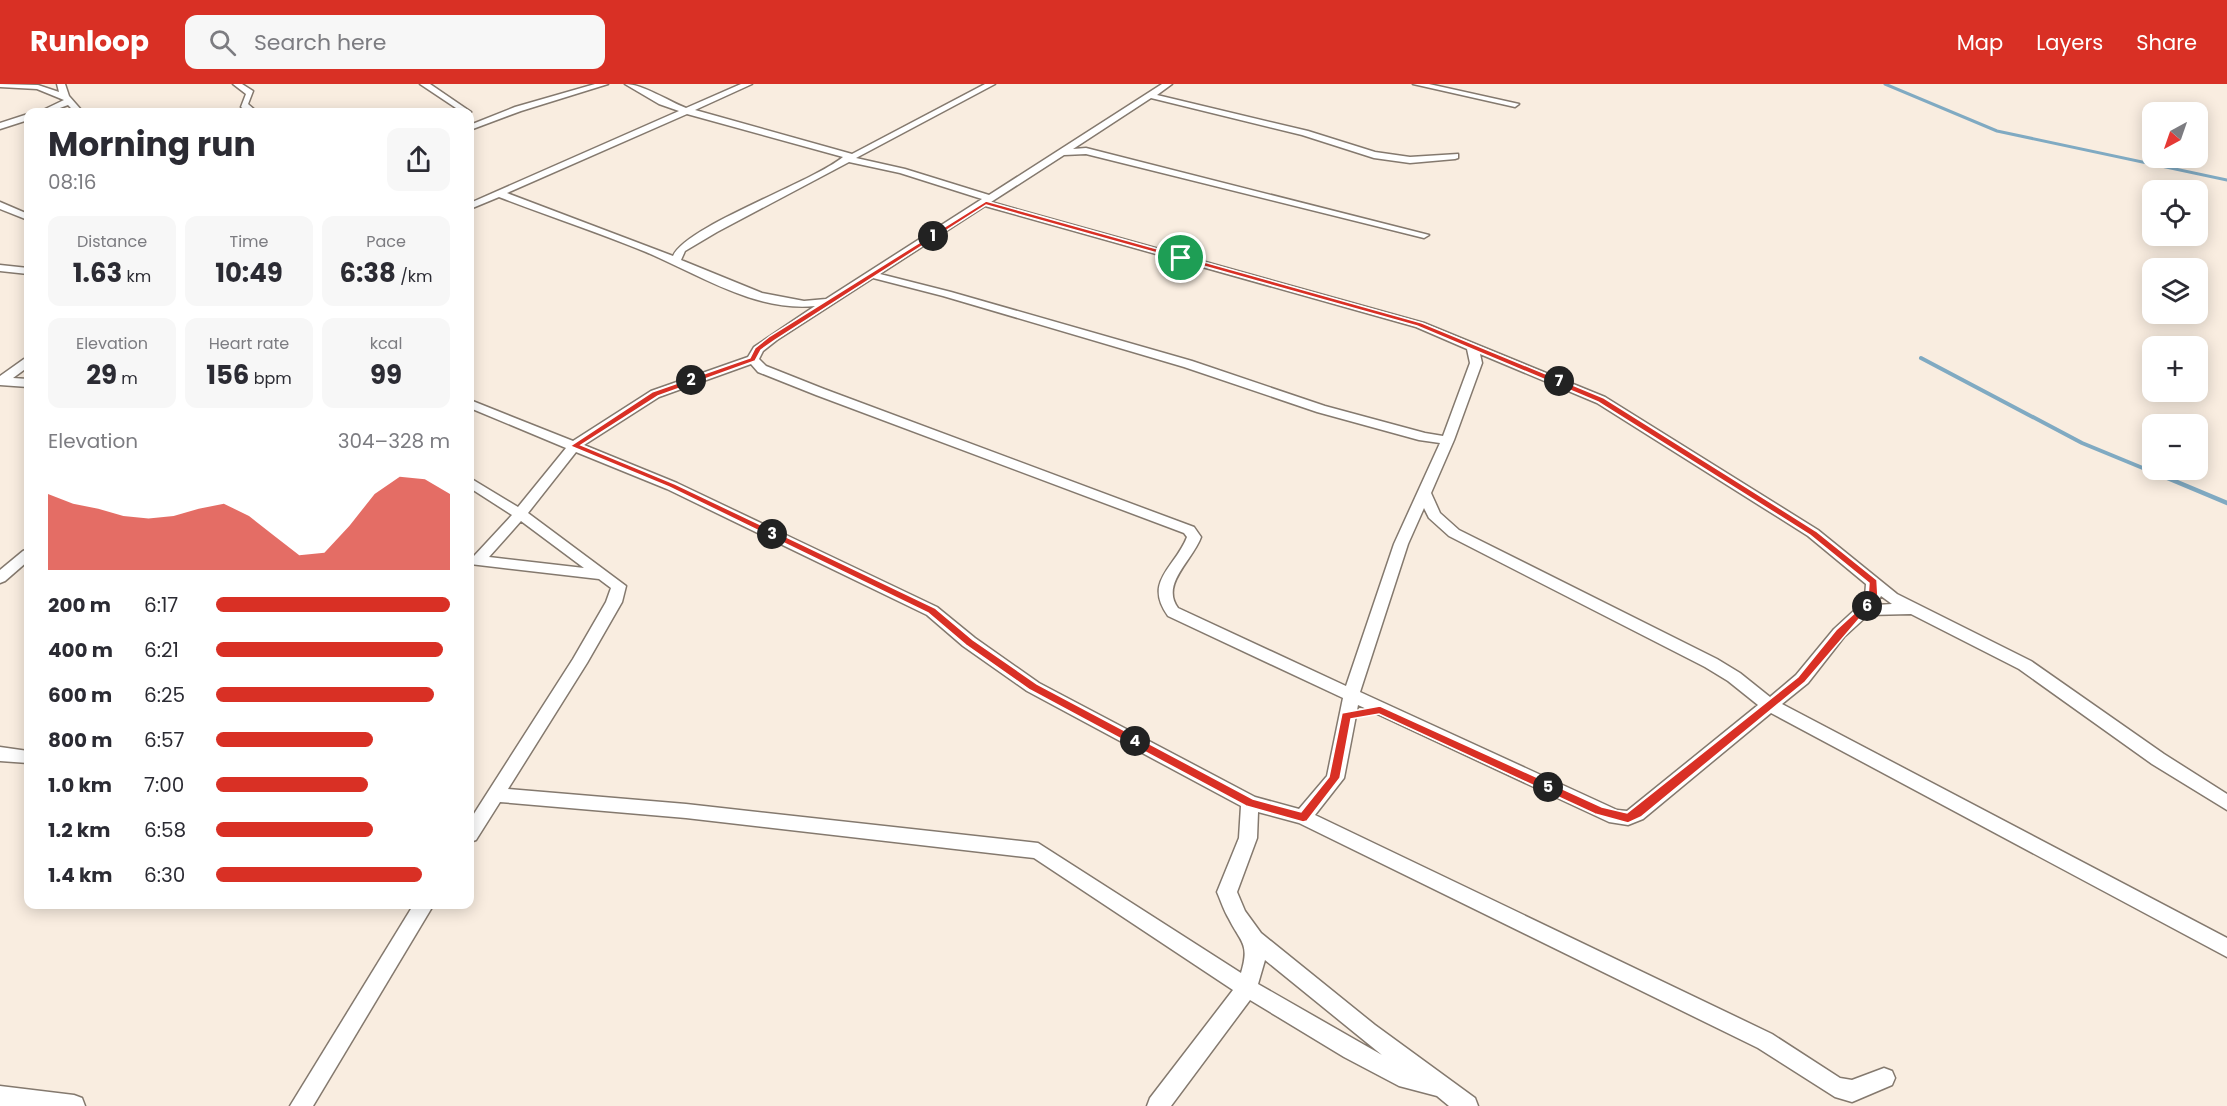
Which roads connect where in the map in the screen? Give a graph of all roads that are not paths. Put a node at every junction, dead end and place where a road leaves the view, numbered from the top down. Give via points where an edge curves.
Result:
1 (61, 84) edge
2 (237, 84) edge
3 (424, 84) edge
4 (603, 84) edge
5 (629, 84) edge
6 (748, 84) edge
7 (991, 84) edge
8 (1168, 84) edge
9 (1417, 84) edge
10 (0, 85) edge
11 (1151, 96) junction
12 (67, 99) junction
13 (1515, 104) dead end
14 (50, 108) edge
15 (75, 108) edge
16 (248, 108) edge
17 (460, 108) edge
18 (687, 111) junction
19 (474, 115) edge
20 (24, 118) edge
21 (486, 120) junction
22 (0, 126) edge
23 (474, 126) edge
24 (1075, 144) junction
25 (1086, 151) junction
26 (1064, 152) junction
27 (1455, 156) dead end
28 (848, 157) junction
29 (500, 194) junction
30 (988, 201) junction
31 (474, 204) edge
32 (0, 205) edge
33 (24, 216) edge
34 (713, 230) junction
35 (1424, 235) dead end
36 (650, 250) junction
37 (675, 262) junction
38 (0, 268) edge
39 (24, 271) edge
40 (872, 275) junction
41 (832, 300) junction
42 (788, 303) junction
43 (794, 325) junction
44 (1472, 345) junction
45 (1501, 358) junction
46 (753, 359) junction
47 (1476, 363) junction
48 (24, 365) edge
49 (0, 380) edge
50 (24, 383) edge
51 (474, 406) edge
52 (574, 446) junction
53 (1445, 447) junction
54 (474, 485) edge
55 (1424, 493) junction
56 (520, 514) junction
57 (1410, 524) junction
58 (1441, 524) junction
59 (24, 557) edge
60 (474, 560) edge
61 (474, 561) edge
62 (599, 573) junction
63 (0, 578) edge
64 (1873, 582) junction
65 (1910, 609) junction
66 (1864, 610) junction
67 (1351, 696) junction
68 (1769, 705) junction
69 (1380, 710) junction
70 (1346, 716) junction
71 (0, 754) edge
72 (24, 757) edge
73 (495, 795) junction
74 (1250, 803) junction
75 (2227, 803) edge
76 (1303, 817) junction
77 (474, 829) edge
78 (422, 909) edge
79 (1254, 939) junction
80 (2227, 948) edge
81 (1247, 988) junction
82 (1884, 1078) dead end
83 (1442, 1089) junction
84 (0, 1097) edge
85 (74, 1106) edge
86 (301, 1106) edge
87 (1158, 1106) edge
88 (1467, 1106) edge

1 - 12 street
2 - 16 street via 250,93 244,105
3 - 17 street
4 - 21 street
5 - 18 street
6 - 18 street
7 - 28 street
8 - 11 street
9 - 13 street
10 - 12 street via 38,87
11 - 24 street
11 - 27 street via 1305,133 1374,156 1410,160
12 - 14 street
12 - 15 street
18 - 28 street
18 - 29 street
19 - 21 street
20 - 22 street
21 - 23 street
24 - 25 street
24 - 26 street
25 - 26 street
25 - 35 street
26 - 30 street
28 - 30 street
28 - 34 street
29 - 31 street
29 - 36 street
30 - 40 street
30 - 44 street via 1401,319
32 - 33 street
34 - 36 street
34 - 37 street via 681,249
36 - 37 street
37 - 42 street via 718,281
38 - 39 street
40 - 41 street
40 - 53 street via 1252,384
41 - 42 street
41 - 43 street
42 - 43 street via 797,315
43 - 46 street via 758,349
44 - 45 street
44 - 47 street
45 - 47 street
45 - 64 street via 1614,406 1655,436 1813,533
46 - 52 street via 655,394
46 - 67 street via 762,369 820,392 1189,530 1194,537 1192,546 1167,583 1162,594 1165,604 1173,612
47 - 53 street
48 - 49 street
49 - 50 street
51 - 52 street
52 - 56 street
52 - 74 street via 672,486 932,611 1034,687
53 - 55 street
54 - 56 street
55 - 57 street
55 - 58 street via 1427,505
56 - 60 street
56 - 62 street
57 - 58 street
57 - 67 street
58 - 68 street via 1711,663
59 - 63 street
61 - 62 street
62 - 73 street via 619,586 614,602
64 - 65 street
64 - 66 street via 1873,597
65 - 66 street
65 - 75 street via 2025,665
66 - 68 street via 1839,633 1802,680
67 - 69 street
67 - 70 street
68 - 69 street via 1628,818 1599,811
68 - 80 street
69 - 70 street
70 - 76 street via 1335,778
71 - 72 street
73 - 77 street
73 - 81 street via 686,811 1038,851
74 - 76 street
74 - 79 street via 1248,838 1227,892 1237,916
76 - 82 street via 1765,1041 1835,1087 1852,1091
78 - 86 street
79 - 81 street via 1255,961
79 - 83 street
81 - 83 street via 1351,1050 1407,1079
81 - 87 street
83 - 88 street
84 - 85 street

